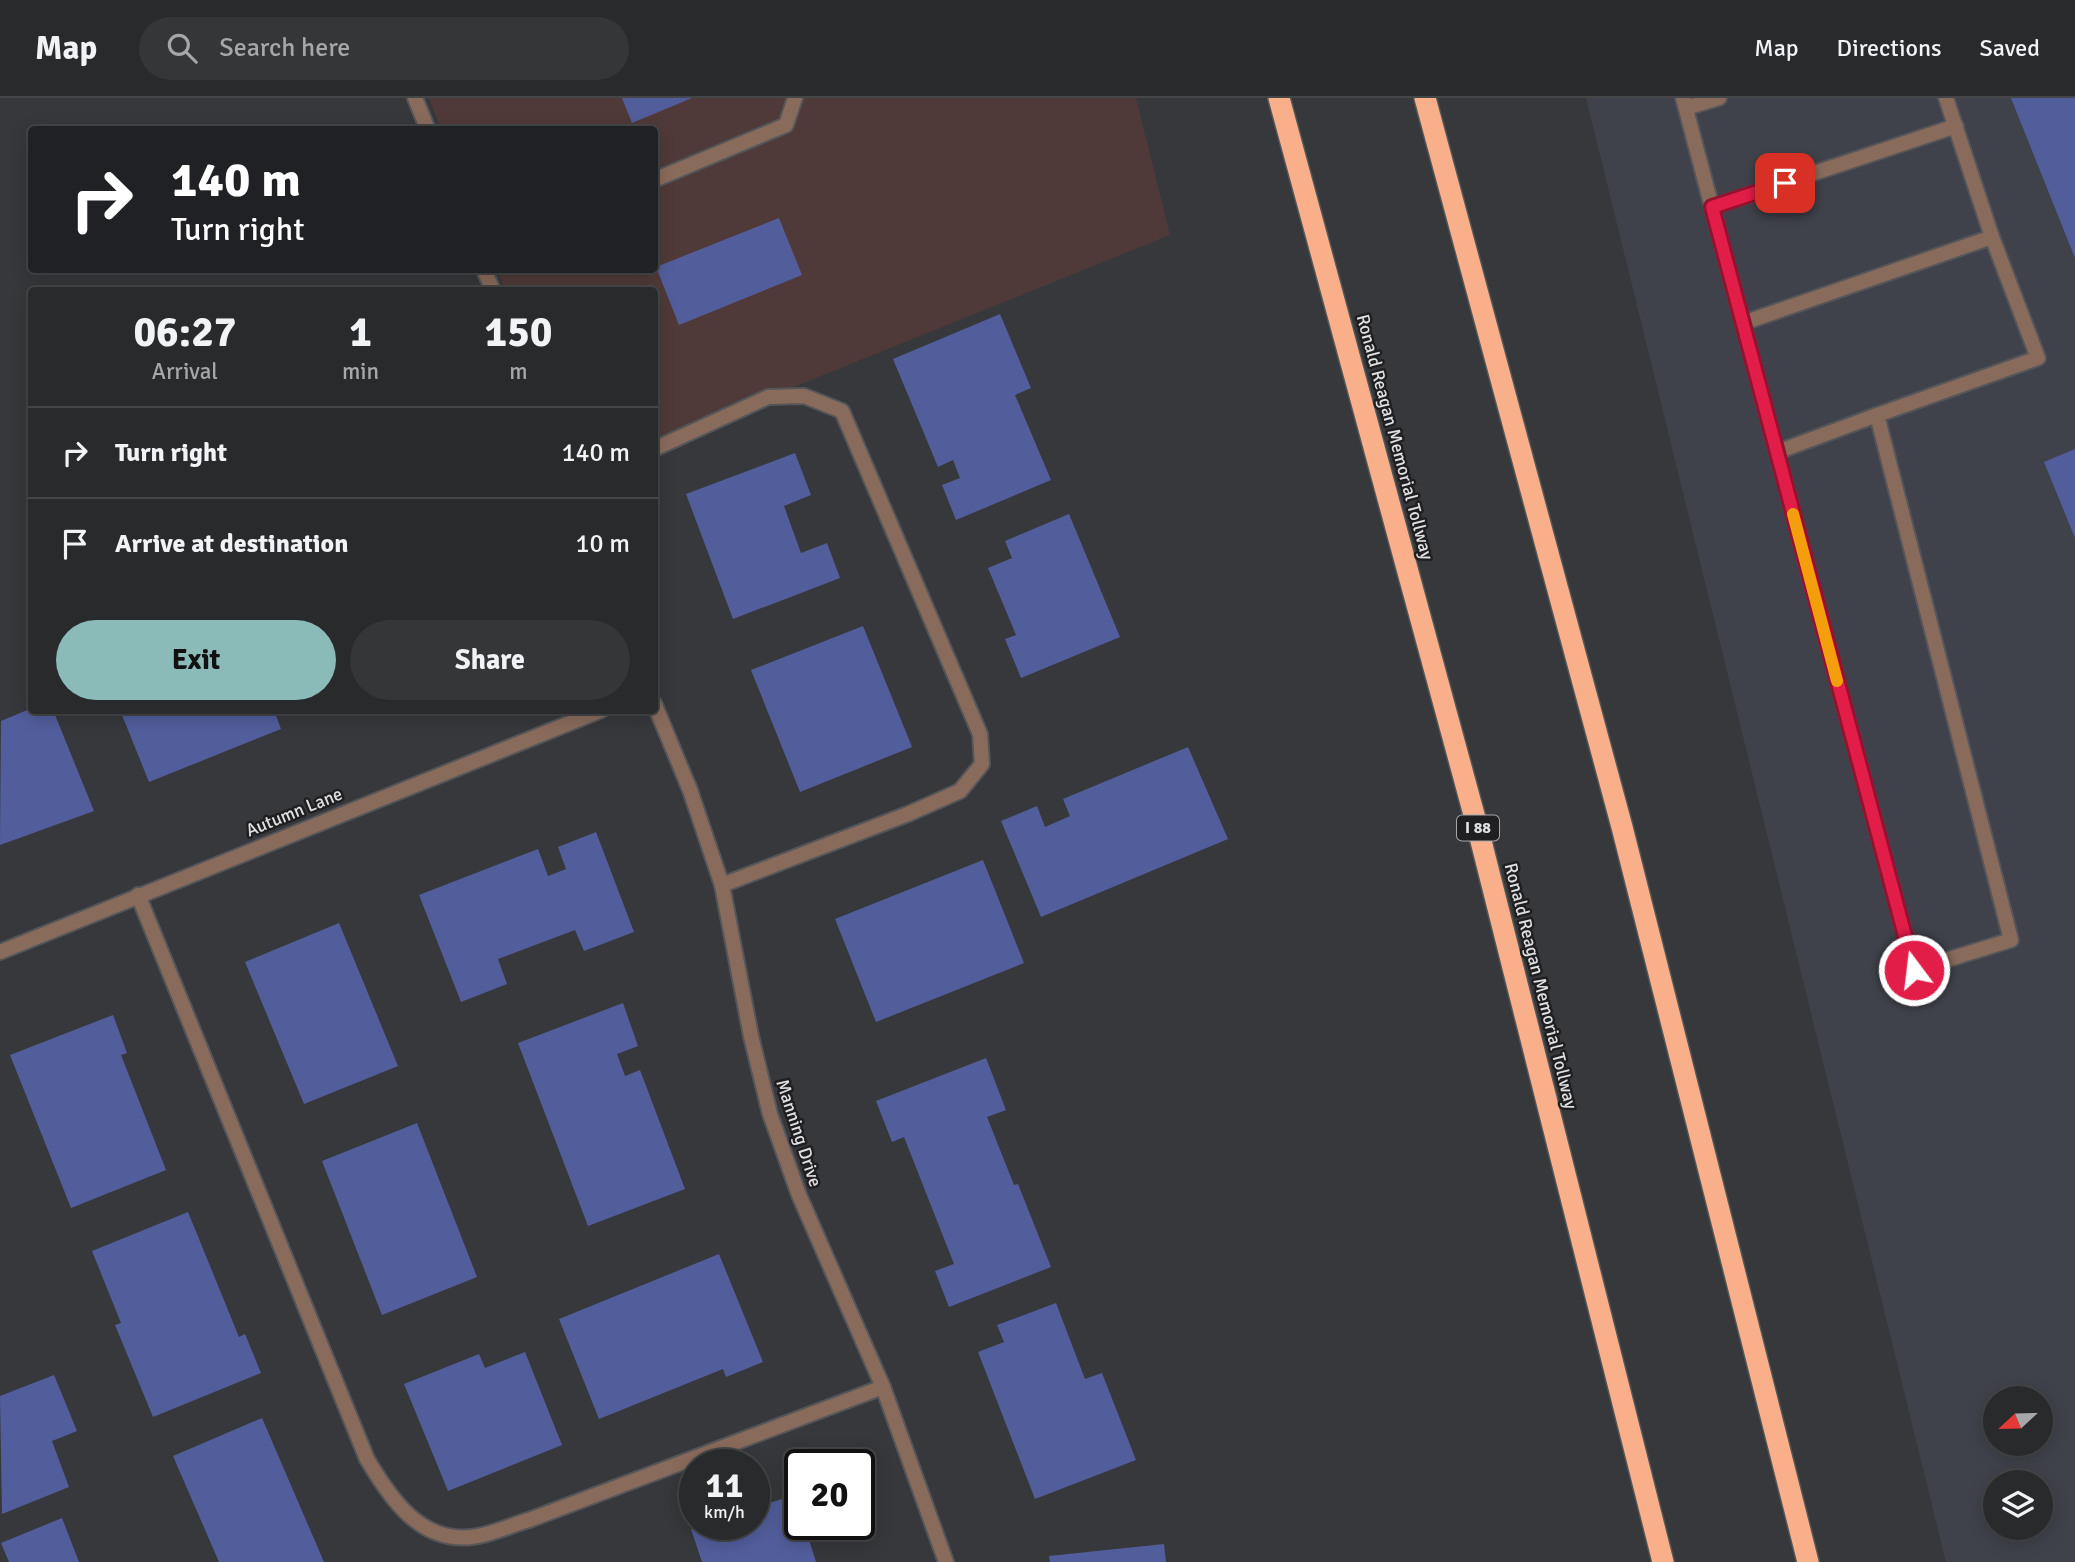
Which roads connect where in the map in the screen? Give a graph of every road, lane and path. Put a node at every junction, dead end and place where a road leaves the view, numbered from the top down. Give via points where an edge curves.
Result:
1 (415, 98) edge
2 (795, 98) edge
3 (1279, 98) edge
4 (1425, 98) edge
5 (1719, 98) edge
6 (1946, 98) edge
7 (1685, 103) edge
8 (426, 126) edge
9 (1956, 126) junction
10 (658, 178) edge
11 (1712, 207) junction
12 (1993, 237) junction
13 (1743, 323) junction
14 (1877, 415) junction
15 (658, 447) edge
16 (1777, 452) junction
17 (658, 713) edge
18 (592, 714) edge
19 (722, 885) junction
20 (138, 895) junction
21 (0, 952) edge
22 (883, 1387) junction
23 (946, 1562) edge
24 (1663, 1562) edge
25 (1808, 1562) edge

1 - 8 street
2 - 10 street via 786,125
3 - 24 highway, Ronald Reagan Memorial Tollway / I 88 via 1479,833
4 - 25 highway via 1622,827
5 - 7 street
6 - 9 street
7 - 11 street
9 - 11 street
9 - 12 street
11 - 13 street
12 - 13 street
12 - 14 street via 2038,358
13 - 16 street
14 - 16 street
14 - 16 street via 2011,940 1914,970
15 - 19 street via 768,397 804,396 842,411 979,734 982,764 960,790
17 - 19 street, Manning Drive
18 - 20 street, Autumn Lane
19 - 22 street, Manning Drive via 770,1114 799,1195
20 - 21 street, Autumn Lane
20 - 22 street via 367,1459 390,1498 428,1531 472,1537 529,1520
22 - 23 street, Manning Drive

